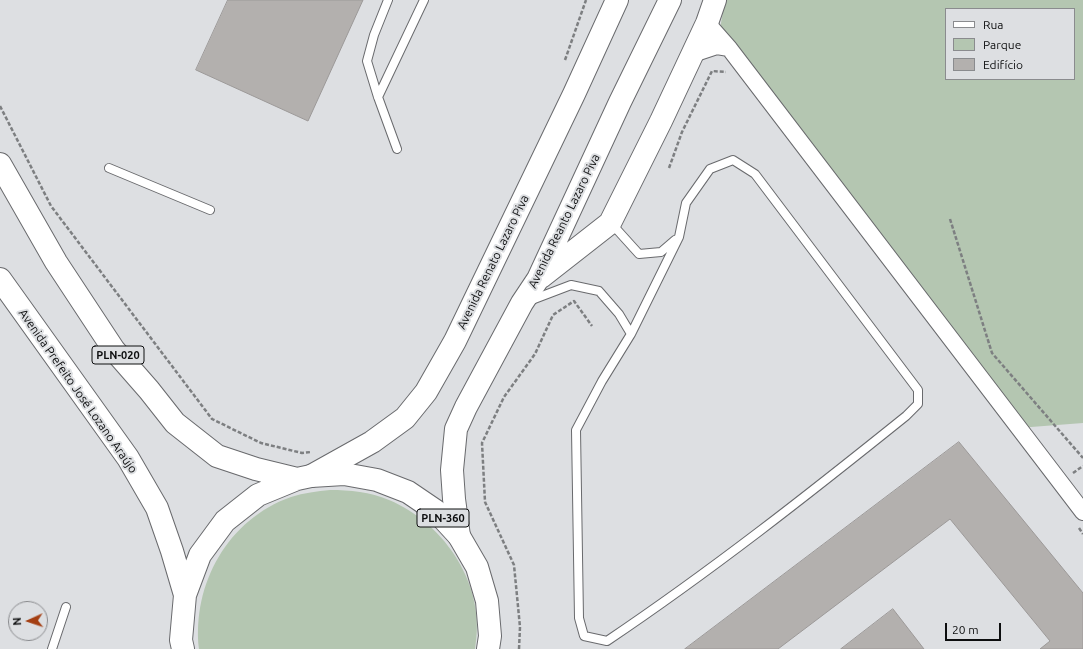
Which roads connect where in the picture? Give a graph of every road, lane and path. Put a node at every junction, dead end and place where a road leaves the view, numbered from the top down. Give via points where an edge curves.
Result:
1 (388, 0) edge
2 (424, 0) edge
3 (617, 0) edge
4 (670, 0) edge
5 (715, 0) edge
6 (708, 23) junction
7 (729, 48) junction
8 (693, 54) junction
9 (732, 72) dead end
10 (378, 98) junction
11 (0, 106) edge
12 (397, 149) dead end
13 (0, 164) edge
14 (109, 168) dead end
15 (669, 168) dead end
16 (210, 210) dead end
17 (950, 219) dead end
18 (610, 223) junction
19 (679, 237) junction
20 (0, 279) edge
21 (538, 279) junction
22 (522, 303) junction
23 (592, 326) dead end
24 (631, 334) junction
25 (314, 451) dead end
26 (1083, 458) edge
27 (304, 477) junction
28 (1083, 512) edge
29 (459, 536) junction
30 (185, 594) junction
31 (66, 607) dead end
32 (52, 649) edge
33 (183, 649) edge
34 (488, 649) edge
35 (519, 649) edge

1 - 10 lane via 367,61
2 - 10 lane
3 - 27 main road, Avenida Renato Lazaro Piva / PLN-360 via 455,341 426,392 405,418 372,442
4 - 21 main road, Avenida Reanto Lazaro Piva / PLN-360
5 - 6 main road
6 - 7 street
6 - 8 main road
7 - 8 street via 717,46
7 - 28 street
8 - 18 main road
9 - 15 path via 712,71 682,132
10 - 12 lane
11 - 25 path via 51,206 212,420 261,443 302,453
13 - 27 main road, PLN-020 via 56,262 114,350 175,422 217,456 256,469
14 - 16 lane
17 - 26 path via 992,353
18 - 19 lane via 638,254 661,252
18 - 21 main road
19 - 24 lane
19 - 24 lane via 686,203 710,169 733,160 754,174 918,390 918,404 776,519 607,641 584,636 579,618 576,430
20 - 30 main road, Avenida Prefeito José Lozano Araújo via 128,458 156,508
21 - 22 main road, Avenida Reanto Lazaro Piva / PLN-360
22 - 24 lane via 571,285 599,292 619,314
22 - 29 main road, Avenida Reanto Lazaro Piva / PLN-360 via 456,429 452,470
23 - 35 path via 574,301 553,315 535,354 504,397 482,443 485,502 514,565 520,627
27 - 29 main road, PLN-360 via 344,474 377,480 408,492 436,511
27 - 30 main road, PLN-360 via 258,495 225,521 200,555
29 - 34 main road, PLN-360 via 477,566 487,600 490,636
30 - 33 main road, PLN-360 via 181,640
31 - 32 lane

